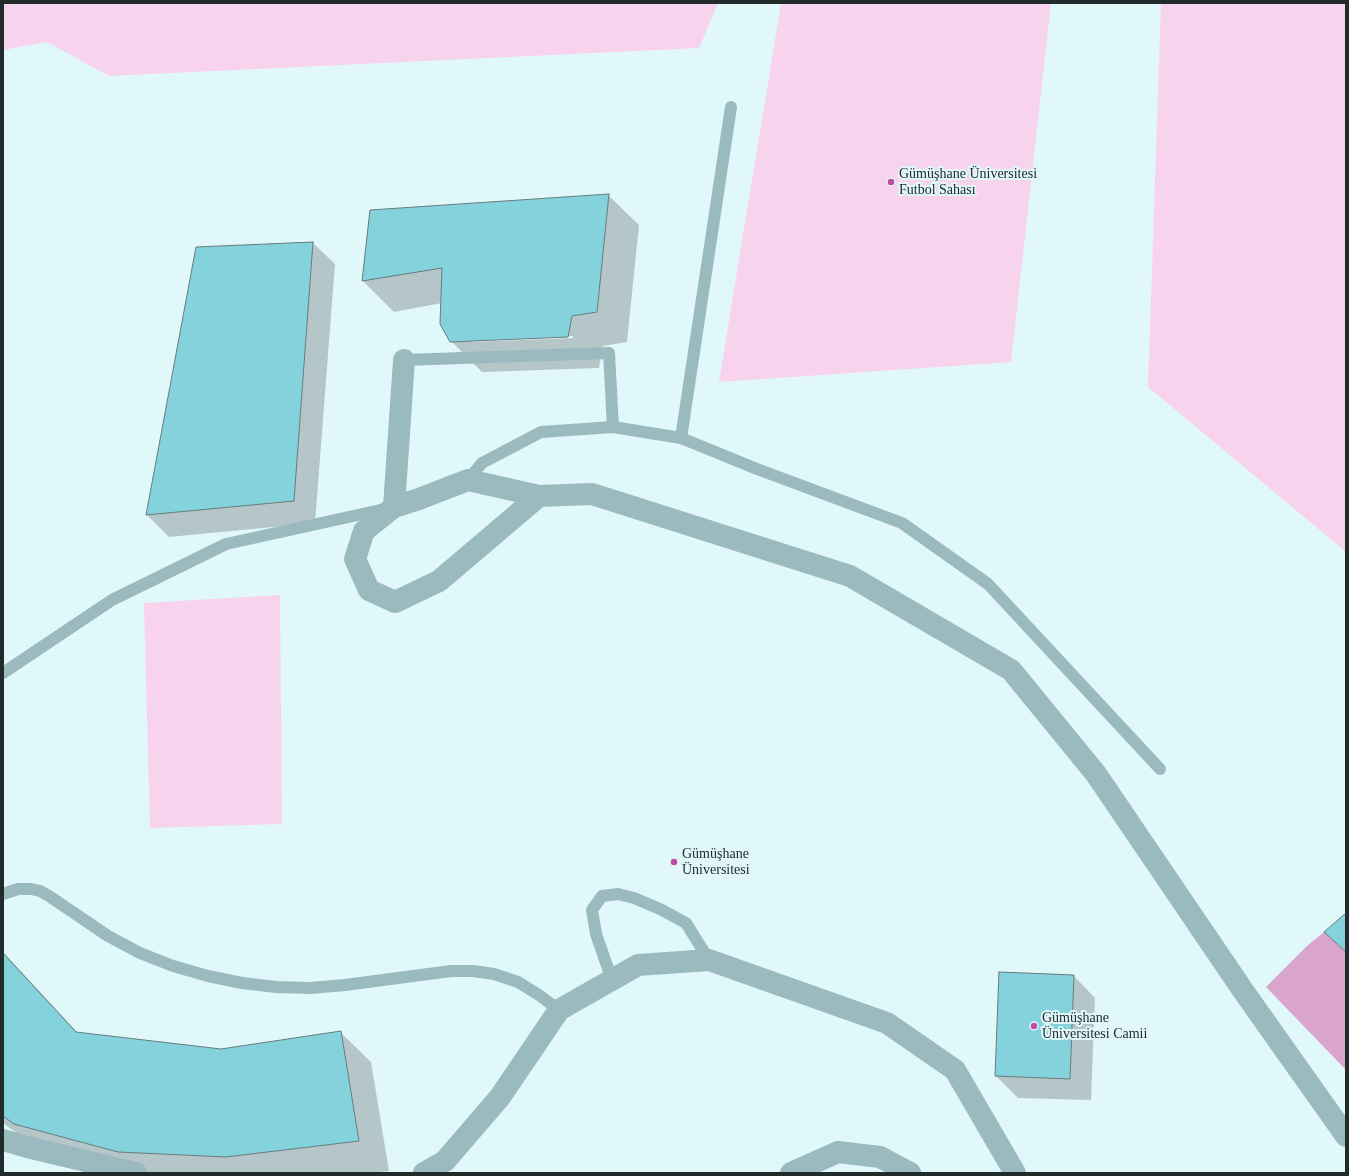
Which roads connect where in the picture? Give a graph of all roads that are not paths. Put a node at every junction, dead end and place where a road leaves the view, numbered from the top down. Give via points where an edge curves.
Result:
1 (730, 107) dead end
2 (404, 360) joint
3 (613, 427) junction
4 (681, 438) junction
5 (468, 480) junction
6 (540, 496) junction
7 (394, 507) junction
8 (3, 673) edge
9 (1160, 769) dead end
10 (3, 894) edge
11 (709, 960) junction
12 (612, 980) junction
13 (559, 1010) junction
14 (1346, 1136) edge
15 (3, 1140) edge
16 (136, 1173) edge
17 (424, 1173) edge
18 (791, 1173) edge
19 (910, 1173) edge
20 (1015, 1173) edge

1 - 4 lane
2 - 3 lane via 609,352
2 - 7 street
3 - 4 lane
3 - 5 lane via 541,432 482,463
4 - 9 lane via 902,522 988,584
5 - 6 street
5 - 7 street
6 - 7 street via 439,581 395,602 369,590 355,560 364,531
6 - 14 street via 592,494 850,576 1011,670 1096,774 1244,992
7 - 8 lane via 226,544 112,600
10 - 13 lane via 18,889 40,892 50,896 108,936 140,953 208,976 242,983 310,988 451,971 473,971 494,974 518,982
11 - 12 street via 638,965
11 - 12 lane via 686,923 660,908 634,898 618,894 602,896 592,910 596,934
11 - 20 street via 887,1023 906,1036 954,1070
12 - 13 street
13 - 17 street via 500,1097 445,1161
15 - 16 street
18 - 19 street via 838,1152 880,1157

